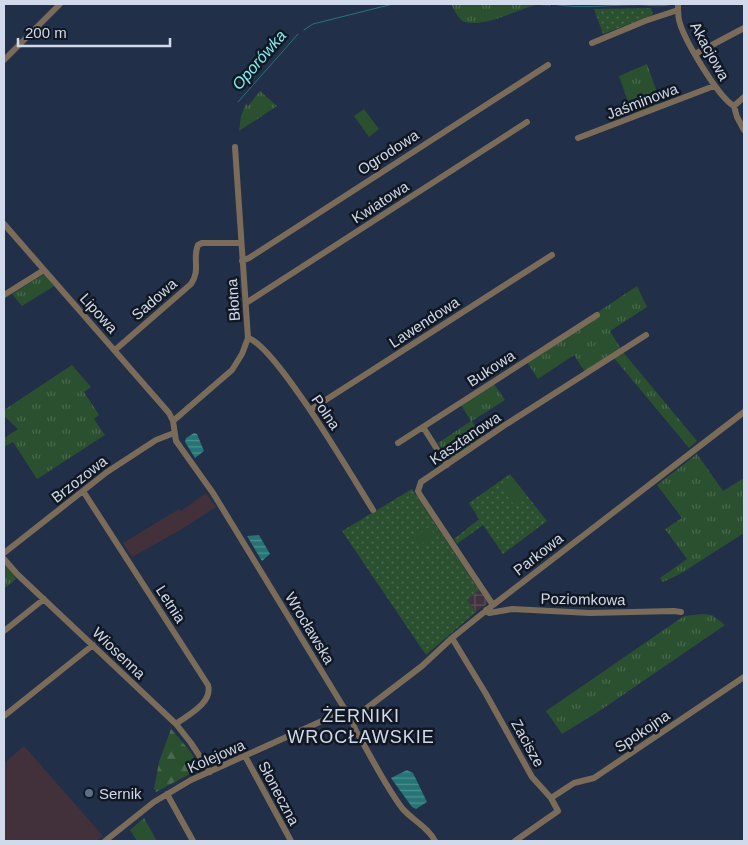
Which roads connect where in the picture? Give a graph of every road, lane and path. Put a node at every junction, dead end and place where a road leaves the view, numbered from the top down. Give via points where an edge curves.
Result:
1 (60, 4) edge
2 (678, 6) edge
3 (744, 28) edge
4 (592, 43) dead end
5 (695, 54) junction
6 (4, 60) edge
7 (548, 65) dead end
8 (714, 86) junction
9 (744, 98) edge
10 (734, 106) junction
11 (527, 122) dead end
12 (744, 130) edge
13 (578, 138) dead end
14 (236, 147) dead end
15 (4, 224) edge
16 (241, 243) junction
17 (552, 255) dead end
18 (242, 261) junction
19 (44, 270) junction
20 (4, 295) edge
21 (246, 303) junction
22 (597, 314) dead end
23 (646, 335) dead end
24 (248, 338) junction
25 (115, 350) junction
26 (310, 410) junction
27 (744, 412) edge
28 (173, 421) junction
29 (422, 427) junction
30 (174, 433) junction
31 (398, 443) dead end
32 (447, 465) junction
33 (82, 491) junction
34 (373, 510) dead end
35 (4, 554) edge
36 (4, 559) edge
37 (44, 599) junction
38 (493, 605) junction
39 (486, 610) junction
40 (681, 612) dead end
41 (4, 631) edge
42 (452, 638) junction
43 (93, 645) junction
44 (744, 677) edge
45 (348, 715) junction
46 (4, 716) edge
47 (176, 724) junction
48 (245, 756) junction
49 (210, 772) junction
50 (167, 794) junction
51 (551, 798) junction
52 (105, 841) edge
53 (193, 841) edge
54 (292, 841) edge
55 (436, 841) edge
56 (515, 841) edge

1 - 6 street
2 - 4 street
2 - 5 street, Akacjowa via 683,32
3 - 5 street
5 - 8 street, Akacjowa
7 - 18 street, Ogrodowa
8 - 10 street, Akacjowa
8 - 13 street, Jaśminowa
9 - 10 street
10 - 12 street, Akacjowa
11 - 21 street, Kwiatowa
14 - 16 street, Błotna
15 - 19 street, Lipowa
16 - 18 street, Błotna
16 - 25 street, Sadowa via 198,245 195,278 191,284
17 - 26 street, Lawendowa
18 - 21 street, Błotna
19 - 20 street
19 - 25 street, Lipowa
21 - 24 street, Błotna
22 - 29 street, Bukowa
23 - 32 street, Kasztanowa
24 - 26 street, Polna via 267,353
24 - 28 street, Błotna via 232,370
25 - 28 street, Lipowa
26 - 34 street, Polna
27 - 38 street, Parkowa
28 - 30 street, Wrocławska
29 - 31 street, Bukowa
29 - 32 street
30 - 33 street, Brzozowa via 144,447
30 - 45 street, Wrocławska via 176,442 213,493
32 - 38 street, Kasztanowa via 421,482 418,491
33 - 35 street, Brzozowa
33 - 47 street, Letnia via 208,685 210,692 206,701
36 - 37 street, Wiosenna
37 - 41 street
37 - 43 street, Wiosenna
38 - 39 street, Parkowa
39 - 40 street, Poziomkowa via 489,613 512,609 590,613
39 - 42 street, Parkowa
42 - 45 street, Parkowa via 422,666 360,713
42 - 51 street, Zacisze via 532,777
43 - 46 street
43 - 47 street, Wiosenna
44 - 51 street, Spokojna via 594,778 574,783
45 - 48 street, Kolejowa via 333,716
45 - 55 street, Wrocławska via 396,799
47 - 49 street, Wiosenna
48 - 49 street, Kolejowa
48 - 54 street, Słoneczna
49 - 50 street, Kolejowa
50 - 52 street, Kolejowa
50 - 53 street
51 - 56 street via 558,811

